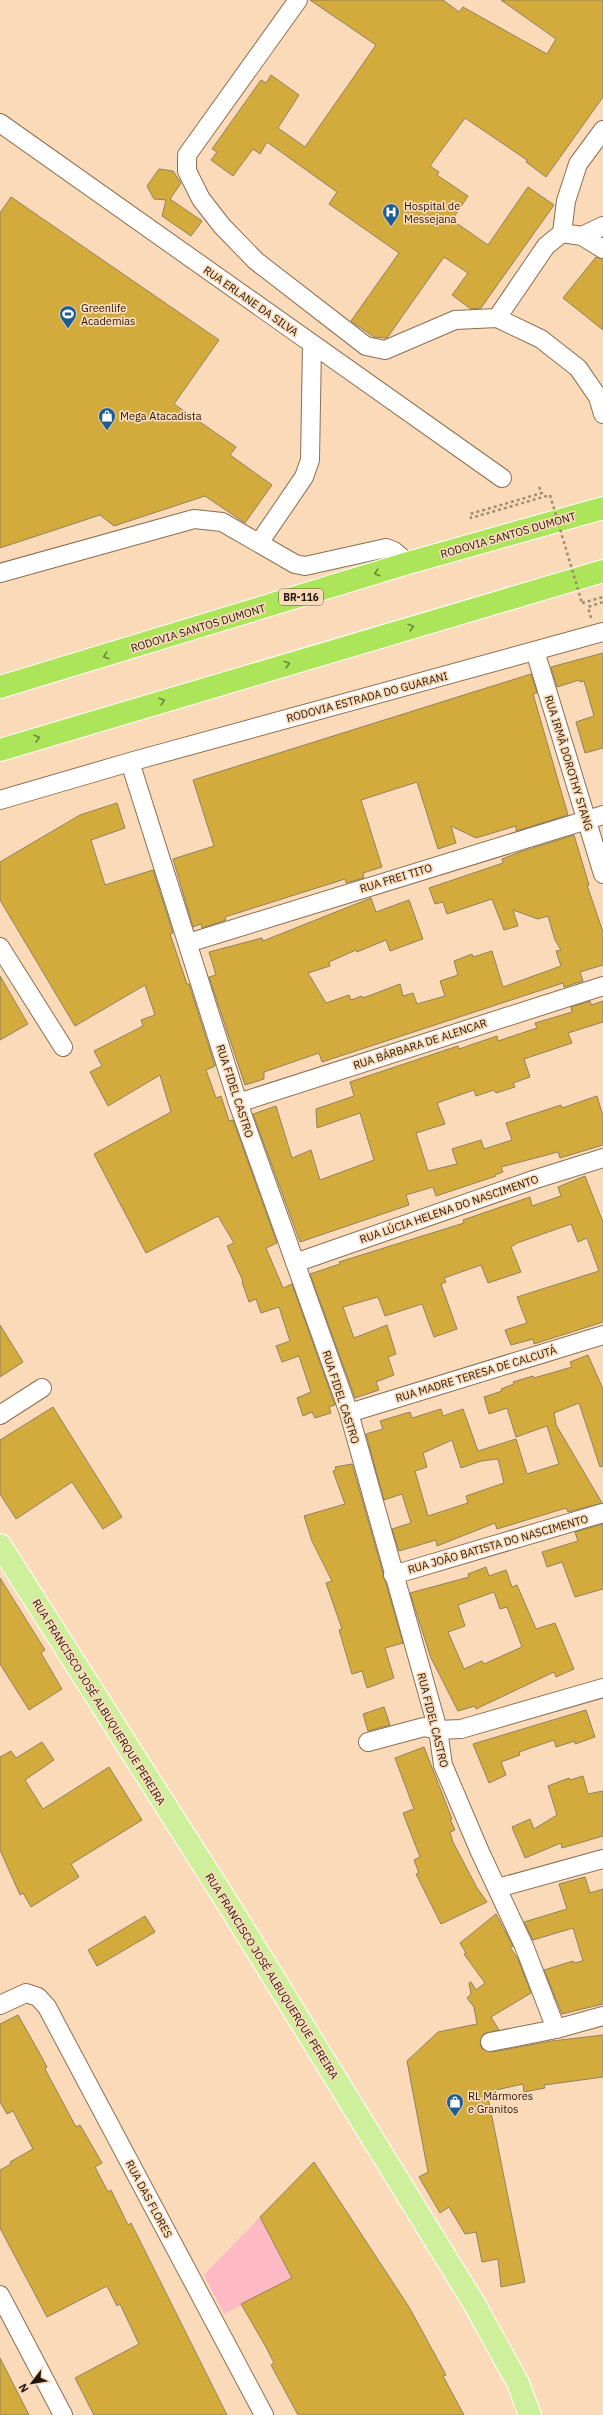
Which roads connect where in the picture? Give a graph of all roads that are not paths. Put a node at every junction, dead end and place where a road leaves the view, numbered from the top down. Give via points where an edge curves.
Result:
1 (298, 0) edge
2 (0, 123) edge
3 (603, 130) edge
4 (603, 226) edge
5 (562, 233) junction
6 (582, 236) junction
7 (603, 249) edge
8 (497, 318) junction
9 (312, 345) junction
10 (600, 394) edge
11 (603, 414) edge
12 (502, 478) dead end
13 (603, 508) edge
14 (259, 543) junction
15 (408, 563) junction
16 (603, 571) edge
17 (0, 573) edge
18 (603, 632) edge
19 (535, 651) junction
20 (0, 687) edge
21 (0, 750) edge
22 (130, 762) junction
23 (0, 800) edge
24 (595, 817) edge
25 (603, 874) edge
26 (188, 943) junction
27 (0, 947) edge
28 (603, 986) edge
29 (63, 1048) dead end
30 (238, 1103) junction
31 (603, 1158) edge
32 (295, 1263) junction
33 (603, 1335) edge
34 (42, 1388) dead end
35 (349, 1413) junction
36 (0, 1414) edge
37 (603, 1513) edge
38 (0, 1545) edge
39 (393, 1575) junction
40 (603, 1688) edge
41 (438, 1730) junction
42 (368, 1742) dead end
43 (603, 1859) edge
44 (498, 1888) junction
45 (0, 2005) edge
46 (603, 2016) edge
47 (556, 2029) junction
48 (490, 2042) dead end
49 (0, 2294) edge
50 (63, 2415) edge
51 (264, 2415) edge
52 (530, 2415) edge

1 - 8 street via 187,155 187,171 201,199 222,226 256,261 366,346 386,350 455,320
2 - 9 street, RUA ERLANE DA SILVA
3 - 5 street via 578,164 566,201
4 - 6 street
5 - 6 street
5 - 8 street via 546,246
6 - 7 street
8 - 10 street via 547,344 578,368
9 - 12 street, RUA ERLANE DA SILVA
9 - 14 street via 310,460 304,477
10 - 11 street
13 - 15 highway, RODOVIA SANTOS DUMONT / BR-116
14 - 15 street via 295,564 305,566 386,548 394,551
14 - 17 street via 222,522 194,519
15 -> 20 highway, RODOVIA SANTOS DUMONT / BR-116
21 -> 16 highway
18 - 19 street, RODOVIA ESTRADA DO GUARANI
19 - 22 street, RODOVIA ESTRADA DO GUARANI
19 - 24 street, RUA IRMÃ DOROTHY STANG
22 - 23 street, RODOVIA ESTRADA DO GUARANI
22 - 26 street, RUA FIDEL CASTRO
24 - 25 street, RUA IRMÃ DOROTHY STANG
24 - 26 street, RUA FREI TITO
26 - 30 street, RUA FIDEL CASTRO
27 - 29 street
28 - 30 street, RUA BÁRBARA DE ALENCAR
30 - 32 street, RUA FIDEL CASTRO
31 - 32 street, RUA LÚCIA HELENA DO NASCIMENTO
32 - 35 street, RUA FIDEL CASTRO
33 - 35 street, RUA MADRE TERESA DE CALCUTÁ
34 - 36 street
35 - 39 street, RUA FIDEL CASTRO
37 - 39 street, RUA JOÃO BATISTA DO NASCIMENTO
38 - 52 main road, RUA FRANCISCO JOSÉ ALBUQUERQUE PEREIRA via 236,1917 475,2305 518,2383
39 - 41 street, RUA FIDEL CASTRO
40 - 41 street via 461,1729
41 - 42 street via 424,1727
41 - 44 street, RUA FIDEL CASTRO via 443,1765
43 - 44 street
44 - 47 street, RUA FIDEL CASTRO
45 - 51 street, RUA DAS FLORES via 26,1992 38,1997 50,2011
46 - 47 street
47 - 48 street
49 - 50 street

